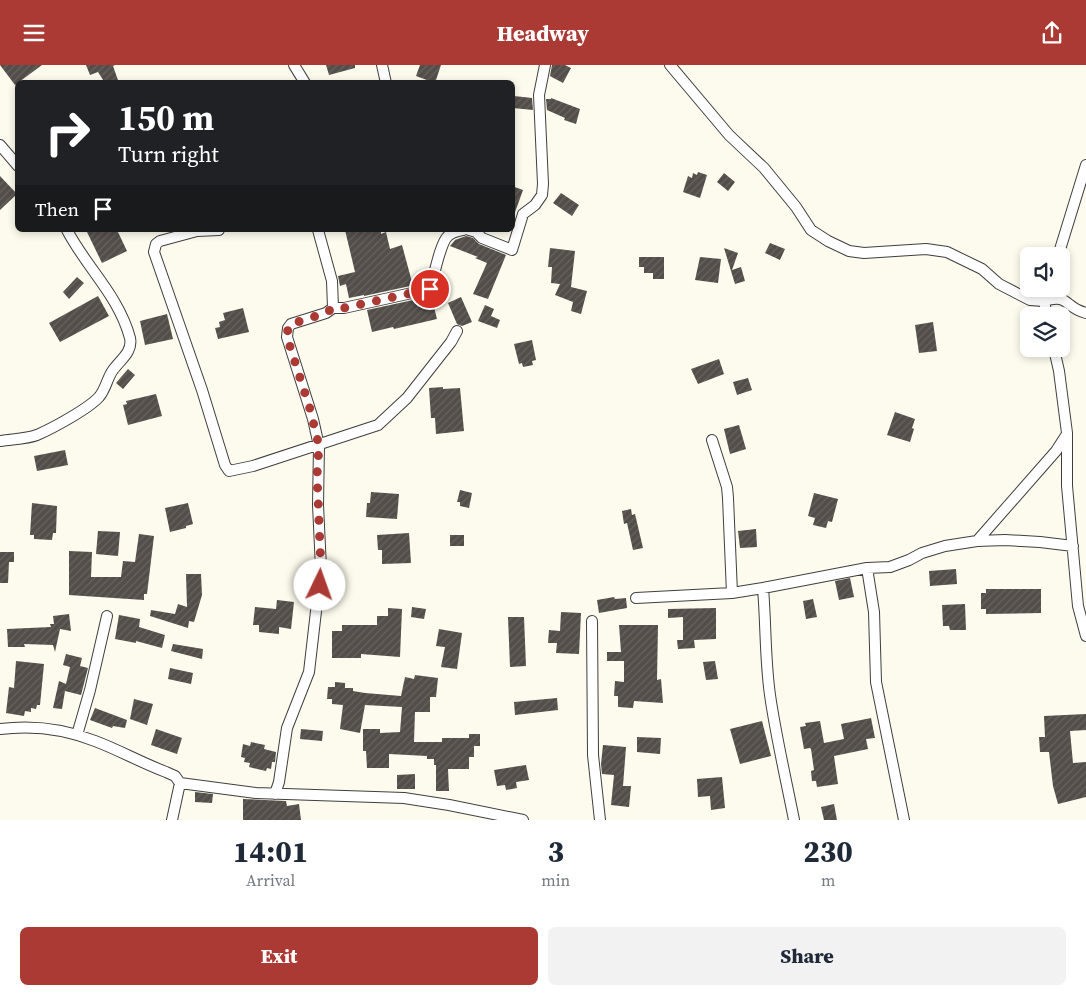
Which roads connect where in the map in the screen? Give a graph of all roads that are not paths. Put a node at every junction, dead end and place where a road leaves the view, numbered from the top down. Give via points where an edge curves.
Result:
1 (294, 65) edge
2 (382, 65) edge
3 (545, 65) edge
4 (670, 65) edge
5 (304, 80) edge
6 (385, 80) edge
7 (0, 145) edge
8 (15, 162) edge
9 (1086, 165) edge
10 (68, 232) edge
11 (193, 232) edge
12 (316, 232) edge
13 (453, 232) edge
14 (476, 232) edge
15 (1061, 247) edge
16 (1045, 297) edge
17 (1044, 301) junction
18 (1045, 307) edge
19 (333, 308) junction
20 (1086, 313) edge
21 (457, 331) dead end
22 (1056, 357) edge
23 (1067, 433) junction
24 (712, 440) dead end
25 (0, 441) edge
26 (319, 446) junction
27 (977, 541) junction
28 (1073, 547) junction
29 (1074, 559) junction
30 (1086, 562) edge
31 (867, 568) junction
32 (763, 588) junction
33 (732, 593) junction
34 (636, 598) dead end
35 (107, 616) dead end
36 (592, 621) dead end
37 (1086, 636) edge
38 (0, 729) edge
39 (77, 735) junction
40 (180, 783) junction
41 (275, 794) junction
42 (172, 820) edge
43 (523, 820) edge
44 (600, 820) edge
45 (794, 820) edge
46 (904, 820) edge

1 - 5 street
2 - 6 street
3 - 14 street via 539,95 542,195 523,214 512,250 482,238
4 - 17 street via 729,135 764,168 811,231 849,251 926,249 947,252 982,269 1007,289 1030,300
7 - 8 street
9 - 15 street
10 - 25 street via 116,304 130,347 94,401 37,435
11 - 26 street via 160,241 154,252 225,465 229,471 240,470
12 - 19 street via 332,281
13 - 19 street via 443,243 430,289
16 - 17 street
17 - 18 street
17 - 20 street via 1061,298
19 - 26 street via 291,324 287,337
21 - 26 street via 406,398 378,425
22 - 23 street
23 - 27 street via 1056,451
23 - 28 street
24 - 33 street via 728,498
26 - 41 street via 321,568 318,602 309,671 288,728
27 - 28 street via 1031,541
27 - 31 street via 945,546 890,567
28 - 29 street
29 - 30 street
29 - 37 street via 1078,606
31 - 32 street
31 - 46 street via 874,612 876,681
32 - 33 street
32 - 45 street via 770,695
33 - 34 street
35 - 39 street
36 - 44 street via 593,755
38 - 39 street via 34,727
39 - 40 street via 175,776
40 - 41 street
40 - 42 street
41 - 43 street via 404,798

